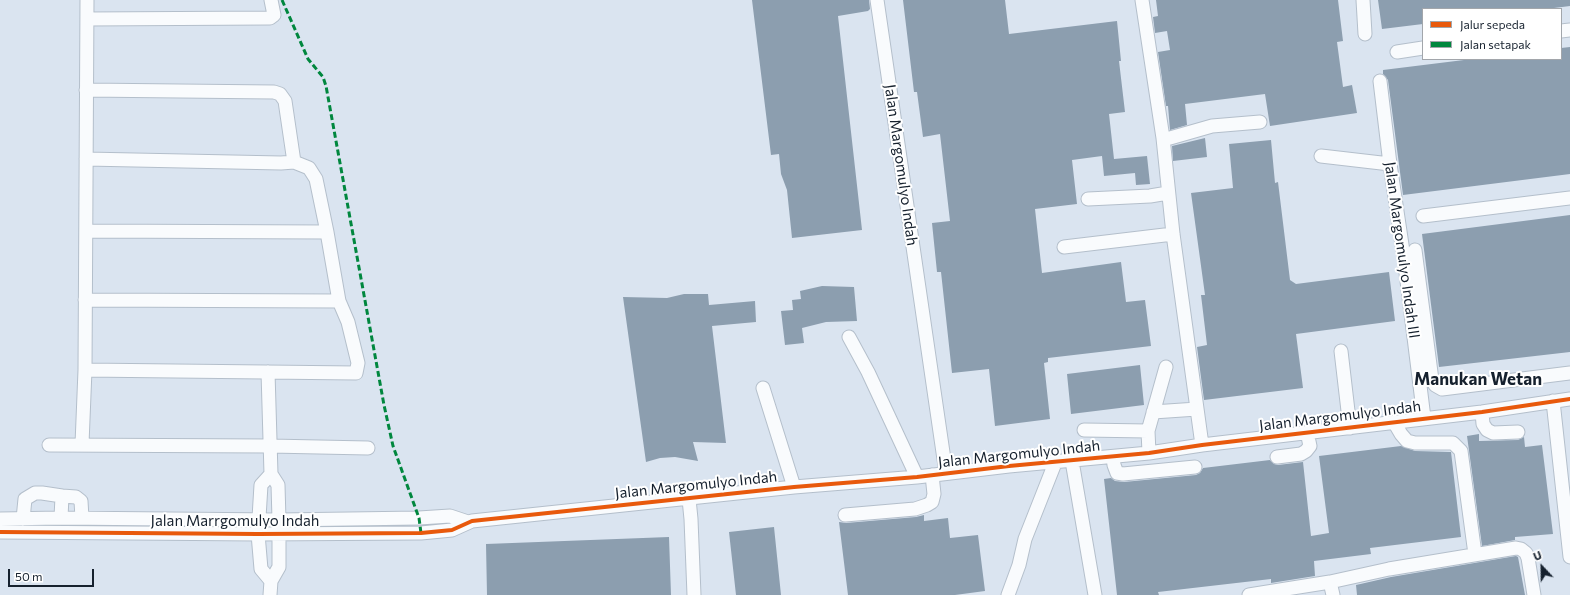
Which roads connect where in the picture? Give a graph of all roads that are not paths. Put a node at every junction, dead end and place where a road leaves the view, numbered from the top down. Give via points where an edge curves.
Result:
1 (87, 0) edge
2 (271, 0) edge
3 (877, 0) edge
4 (1142, 0) edge
5 (1363, 0) edge
6 (87, 19) junction
7 (1365, 34) dead end
8 (1422, 48) edge
9 (1397, 52) dead end
10 (1380, 81) dead end
11 (86, 90) junction
12 (1260, 122) dead end
13 (1163, 138) junction
14 (1321, 156) dead end
15 (86, 159) junction
16 (294, 162) junction
17 (1390, 164) junction
18 (1168, 193) junction
19 (1570, 198) edge
20 (1088, 199) dead end
21 (1423, 216) dead end
22 (86, 230) junction
23 (327, 232) junction
24 (1173, 234) junction
25 (1064, 247) dead end
26 (1415, 250) dead end
27 (85, 300) junction
28 (339, 301) junction
29 (849, 337) dead end
30 (1341, 351) dead end
31 (1166, 367) dead end
32 (85, 370) junction
33 (268, 372) junction
34 (1570, 373) edge
35 (762, 388) dead end
36 (1570, 399) edge
37 (1553, 401) junction
38 (1197, 409) junction
39 (1153, 412) junction
40 (1482, 412) junction
41 (1424, 418) junction
42 (1394, 422) junction
43 (1350, 428) junction
44 (1084, 430) dead end
45 (1148, 431) junction
46 (1307, 432) junction
47 (1518, 432) dead end
48 (82, 444) junction
49 (49, 445) dead end
50 (1202, 445) junction
51 (270, 446) junction
52 (368, 448) dead end
53 (1149, 453) junction
54 (1113, 456) junction
55 (1277, 457) dead end
56 (1072, 461) junction
57 (1055, 463) junction
58 (1195, 467) dead end
59 (946, 473) junction
60 (271, 474) junction
61 (932, 475) junction
62 (917, 477) junction
63 (794, 487) junction
64 (62, 496) junction
65 (689, 498) junction
66 (845, 515) dead end
67 (61, 518) junction
68 (82, 518) junction
69 (0, 519) edge
70 (23, 519) junction
71 (258, 520) junction
72 (279, 520) junction
73 (468, 522) junction
74 (0, 532) edge
75 (258, 534) junction
76 (279, 534) junction
77 (1475, 554) junction
78 (1570, 557) edge
79 (271, 581) junction
80 (1331, 589) edge
81 (270, 595) edge
82 (694, 595) edge
83 (1008, 595) edge
84 (1096, 595) edge
85 (1249, 595) edge
86 (1534, 595) edge

1 - 6 street
2 - 6 street via 274,15 270,18
3 - 59 street, Jalan Margomulyo Indah
4 - 13 street
5 - 7 street
6 - 11 street
8 - 9 street
10 - 17 street, Jalan Margomulyo Indah III
11 - 15 street
11 - 16 street via 280,94 285,101
12 - 13 street via 1212,126
13 - 18 street
14 - 17 street
15 - 16 street
15 - 22 street
16 - 23 street via 309,168 316,179
17 - 41 street, Jalan Margomulyo Indah III
18 - 20 street
18 - 24 street
19 - 21 street
22 - 23 street
22 - 27 street
23 - 28 street
24 - 25 street
24 - 38 street
26 - 34 street via 1432,380 1436,385 1442,389
27 - 28 street
27 - 32 street
28 - 33 street via 348,322 358,363 356,372
29 - 62 street
30 - 43 street
31 - 39 street
32 - 33 street
32 - 48 street
33 - 51 street
35 - 63 street
36 - 37 street, Jalan Margomulyo Indah
37 - 40 street, Jalan Margomulyo Indah
37 - 78 street
38 - 39 street
38 - 50 street
39 - 45 street
40 - 41 street, Jalan Margomulyo Indah
40 - 47 street via 1483,424 1487,430
41 - 42 street, Jalan Margomulyo Indah
42 - 43 street, Jalan Margomulyo Indah
42 - 77 street via 1407,441 1453,443 1461,451
43 - 46 street, Jalan Margomulyo Indah
44 - 45 street
45 - 53 street
46 - 50 street, Jalan Margomulyo Indah
46 - 55 street via 1310,446 1306,451
48 - 49 street
48 - 51 street
50 - 53 street, Jalan Margomulyo Indah
51 - 52 street
51 - 60 street
53 - 54 street, Jalan Margomulyo Indah
54 - 56 street, Jalan Margomulyo Indah
54 - 58 street via 1117,473 1123,474
56 - 57 street, Jalan Margomulyo Indah
56 - 84 street
57 - 59 street, Jalan Margomulyo Indah
57 - 83 street via 1025,539
59 - 61 street, Jalan Margomulyo Indah
60 - 71 street via 261,485
60 - 72 street via 278,485
61 - 62 street, Jalan Margomulyo Indah
61 - 66 street via 934,494 932,502 927,505 915,509
62 - 63 street, Jalan Margomulyo Indah
63 - 65 street, Jalan Margomulyo Indah
64 - 67 street
64 - 68 street via 76,497 82,501
64 - 70 street via 42,493 30,496 25,499
65 - 73 street, Jalan Margomulyo Indah
65 - 82 street
67 - 68 street, Jalan Marrgomulyo Indah
67 - 70 street, Jalan Marrgomulyo Indah
68 - 71 street, Jalan Marrgomulyo Indah
69 - 70 street, Jalan Marrgomulyo Indah
71 - 72 street, Jalan Marrgomulyo Indah
71 - 75 street
72 - 73 street, Jalan Marrgomulyo Indah via 450,516
72 - 76 street
73 - 76 street, Jalan Marrgomulyo Indah via 452,530 421,532
74 - 75 street, Jalan Marrgomulyo Indah
75 - 76 street, Jalan Marrgomulyo Indah
75 - 79 street via 261,569
76 - 79 street via 279,567
77 - 80 street via 1389,569
77 - 86 street via 1521,549 1528,558
79 - 81 street
80 - 85 street

